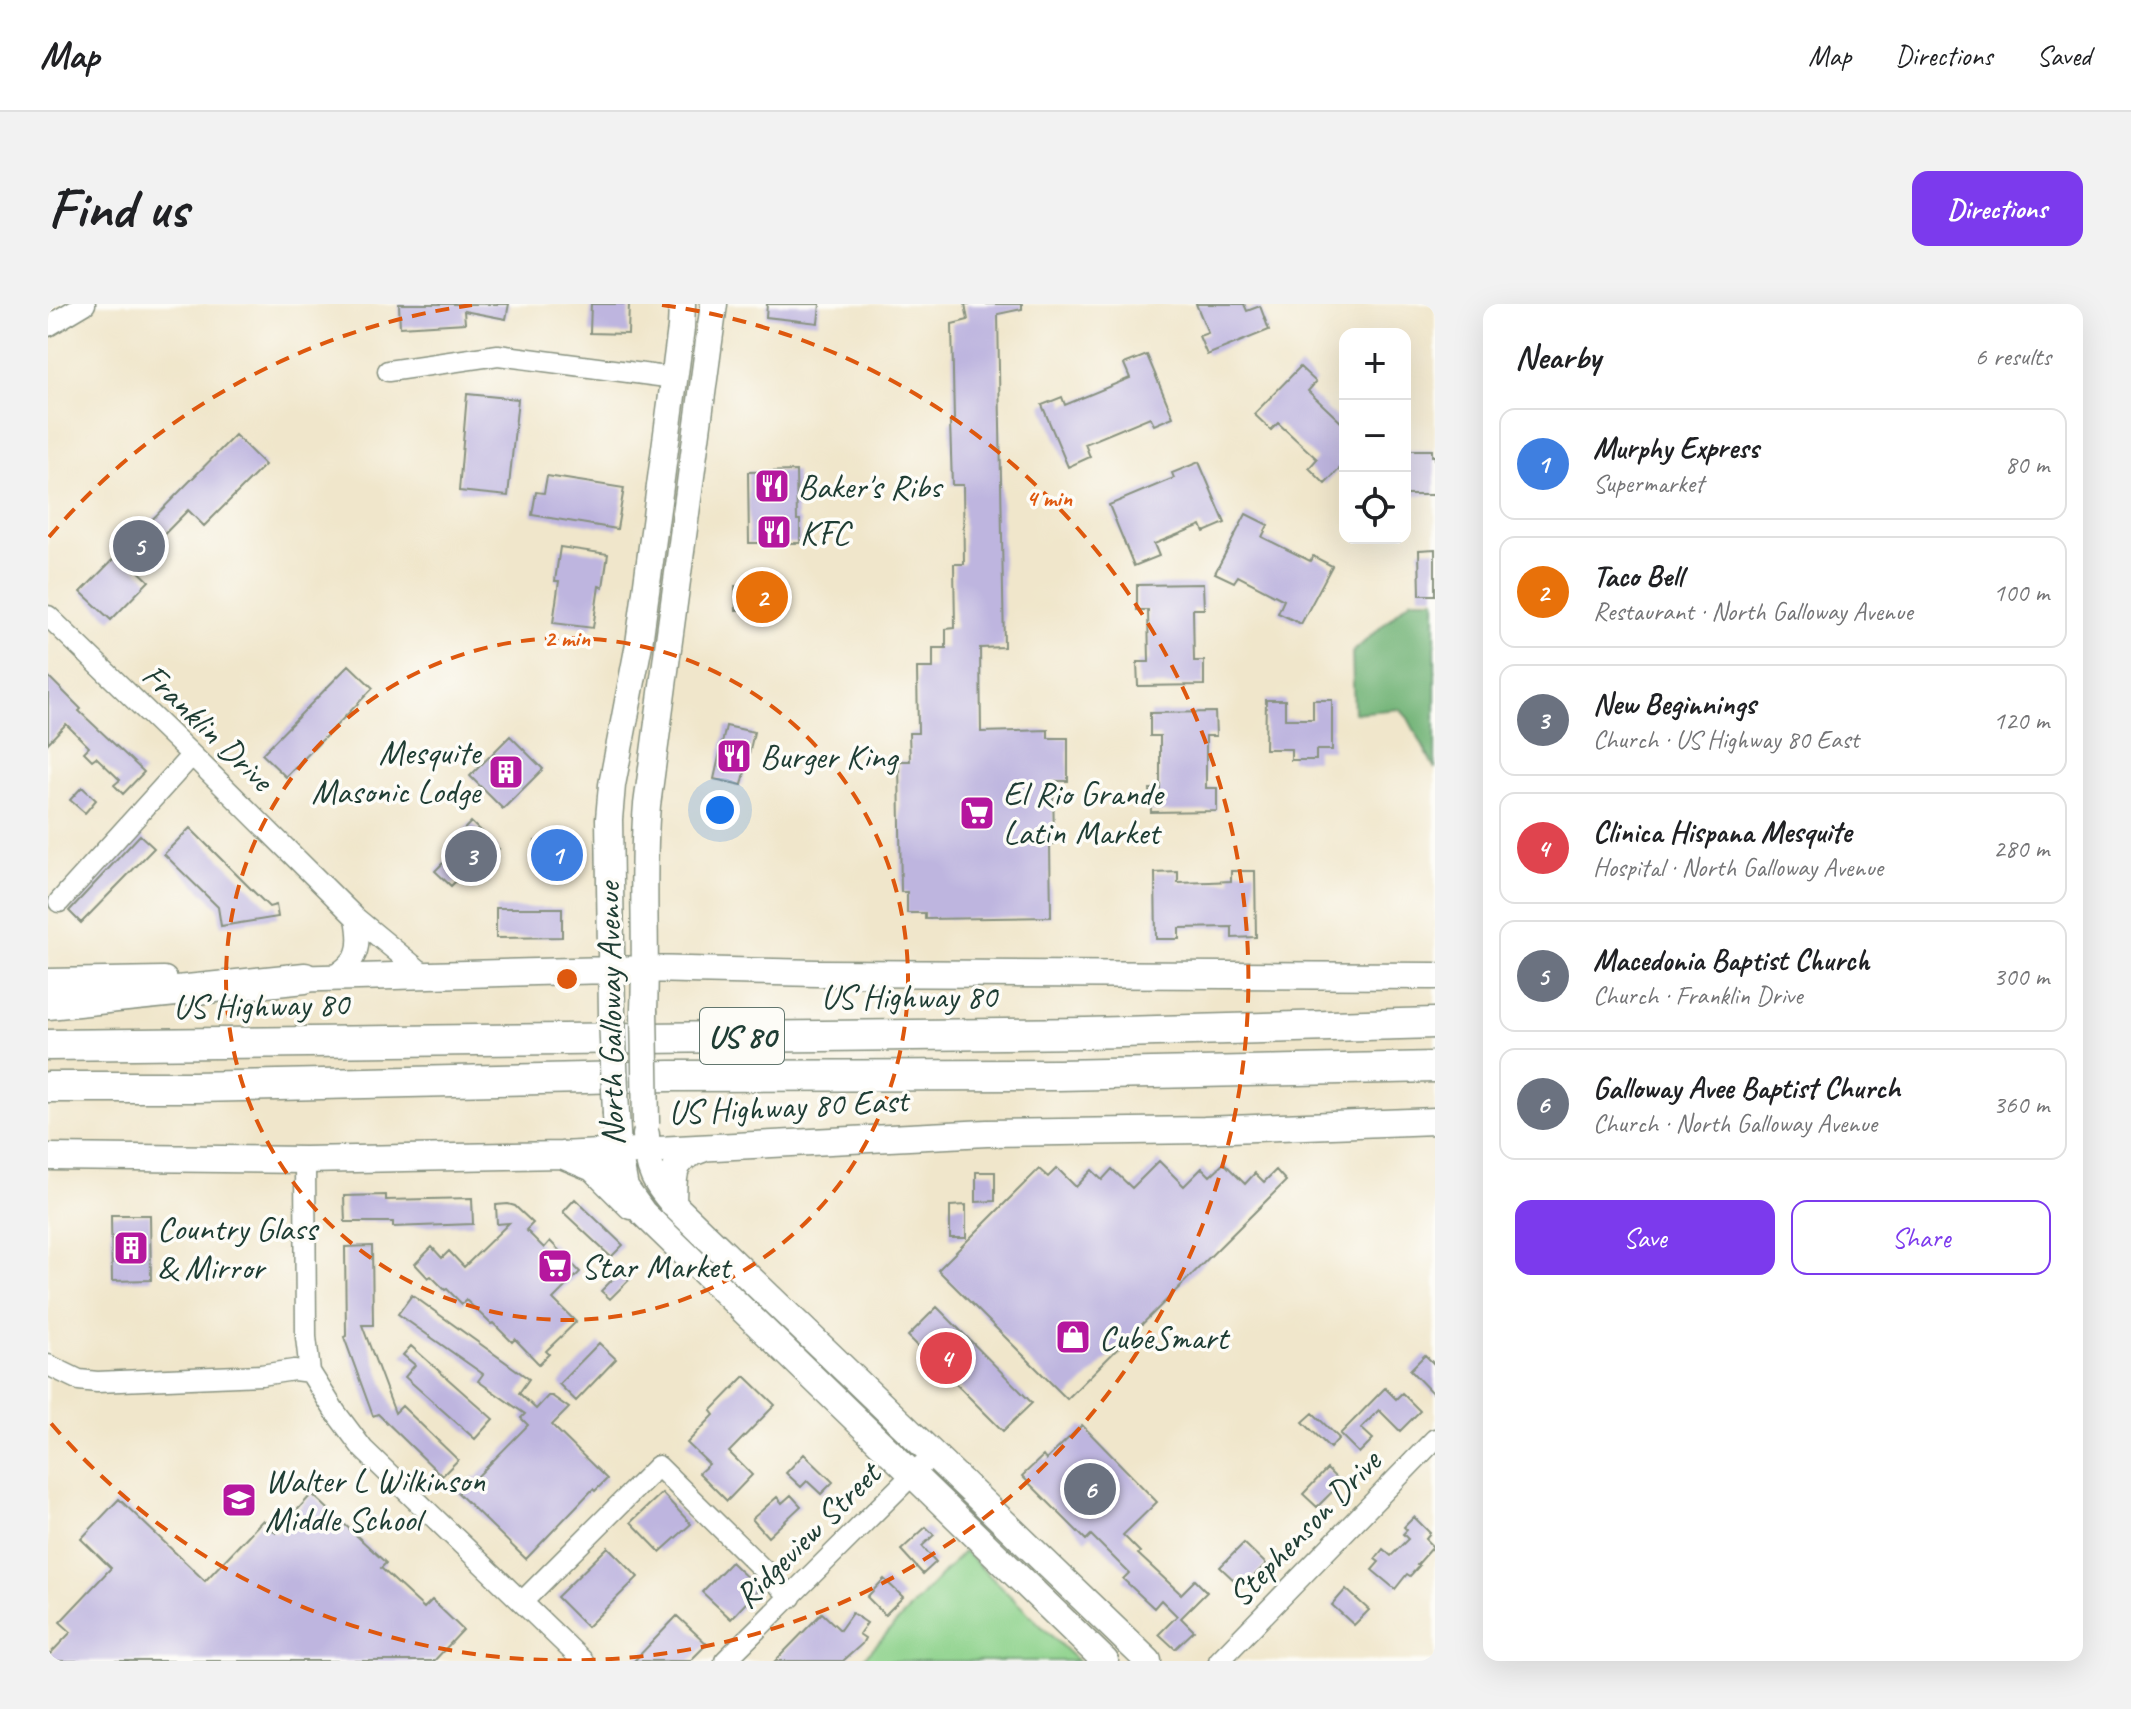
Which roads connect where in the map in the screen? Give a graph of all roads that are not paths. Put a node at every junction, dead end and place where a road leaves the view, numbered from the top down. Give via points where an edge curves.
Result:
1 (85, 304) edge
2 (682, 304) edge
3 (714, 304) edge
4 (48, 326) edge
5 (388, 371) dead end
6 (674, 378) junction
7 (705, 383) junction
8 (669, 416) junction
9 (700, 419) junction
10 (48, 616) edge
11 (639, 644) junction
12 (668, 647) junction
13 (192, 755) junction
14 (59, 902) dead end
15 (356, 918) junction
16 (646, 969) junction
17 (610, 970) junction
18 (425, 975) junction
19 (1435, 976) edge
20 (318, 978) junction
21 (48, 982) edge
22 (48, 1004) edge
23 (1435, 1023) edge
24 (48, 1045) edge
25 (1435, 1067) edge
26 (48, 1087) edge
27 (1435, 1121) edge
28 (646, 1137) junction
29 (711, 1146) junction
30 (618, 1151) junction
31 (561, 1155) junction
32 (48, 1157) edge
33 (305, 1160) junction
34 (673, 1204) junction
35 (663, 1234) junction
36 (779, 1306) junction
37 (48, 1365) edge
38 (310, 1372) junction
39 (1435, 1439) edge
40 (933, 1454) junction
41 (914, 1474) junction
42 (791, 1597) junction
43 (522, 1602) junction
44 (583, 1661) edge
45 (725, 1661) edge
46 (1105, 1661) edge
47 (1148, 1661) edge
48 (1219, 1661) edge

1 - 4 street
2 - 6 main road, North Galloway Avenue
3 - 7 main road, North Galloway Avenue
5 - 6 street via 498,355
6 - 7 main road
6 - 8 main road, North Galloway Avenue
7 - 9 main road, North Galloway Avenue
8 - 9 main road
8 - 11 main road, North Galloway Avenue
9 - 12 main road, North Galloway Avenue
10 - 13 street, Franklin Drive
11 - 12 main road
11 - 17 main road, North Galloway Avenue via 612,785
12 - 16 main road, North Galloway Avenue via 645,827
13 - 14 street
13 - 15 street, Franklin Drive
15 - 18 street, Franklin Drive
15 - 20 street via 360,937 355,957 349,966
16 - 17 main road
16 - 19 main road
16 - 28 main road, North Galloway Avenue, bridge
17 - 18 main road
17 - 30 main road, North Galloway Avenue, bridge
18 - 20 main road
20 - 21 main road
20 - 22 highway
23 - 24 highway, US Highway 80 / US 80 via 1086,1033
25 - 26 highway, US 80
27 - 29 main road, US Highway 80 East
28 - 29 main road, US Highway 80 East
28 - 30 main road, US Highway 80 East
28 - 34 main road, North Galloway Avenue via 653,1178
29 - 34 main road via 681,1159 675,1169
30 - 31 main road, US Highway 80 East
30 - 35 main road, North Galloway Avenue via 625,1188
31 - 33 main road, US Highway 80 East
31 - 35 main road via 593,1168
32 - 33 main road, US Highway 80 East
33 - 38 street
34 - 36 main road, North Galloway Avenue
35 - 36 main road via 696,1245 759,1300
35 - 41 main road, North Galloway Avenue
36 - 40 main road, North Galloway Avenue
37 - 38 street via 79,1380 97,1382
38 - 43 street via 363,1449
39 - 48 street, Stephenson Drive
40 - 41 street, Ridgeview Street
40 - 47 main road, North Galloway Avenue
41 - 42 street, Ridgeview Street
41 - 46 main road, North Galloway Avenue
42 - 43 street via 658,1466
42 - 45 street, Ridgeview Street
43 - 44 street

